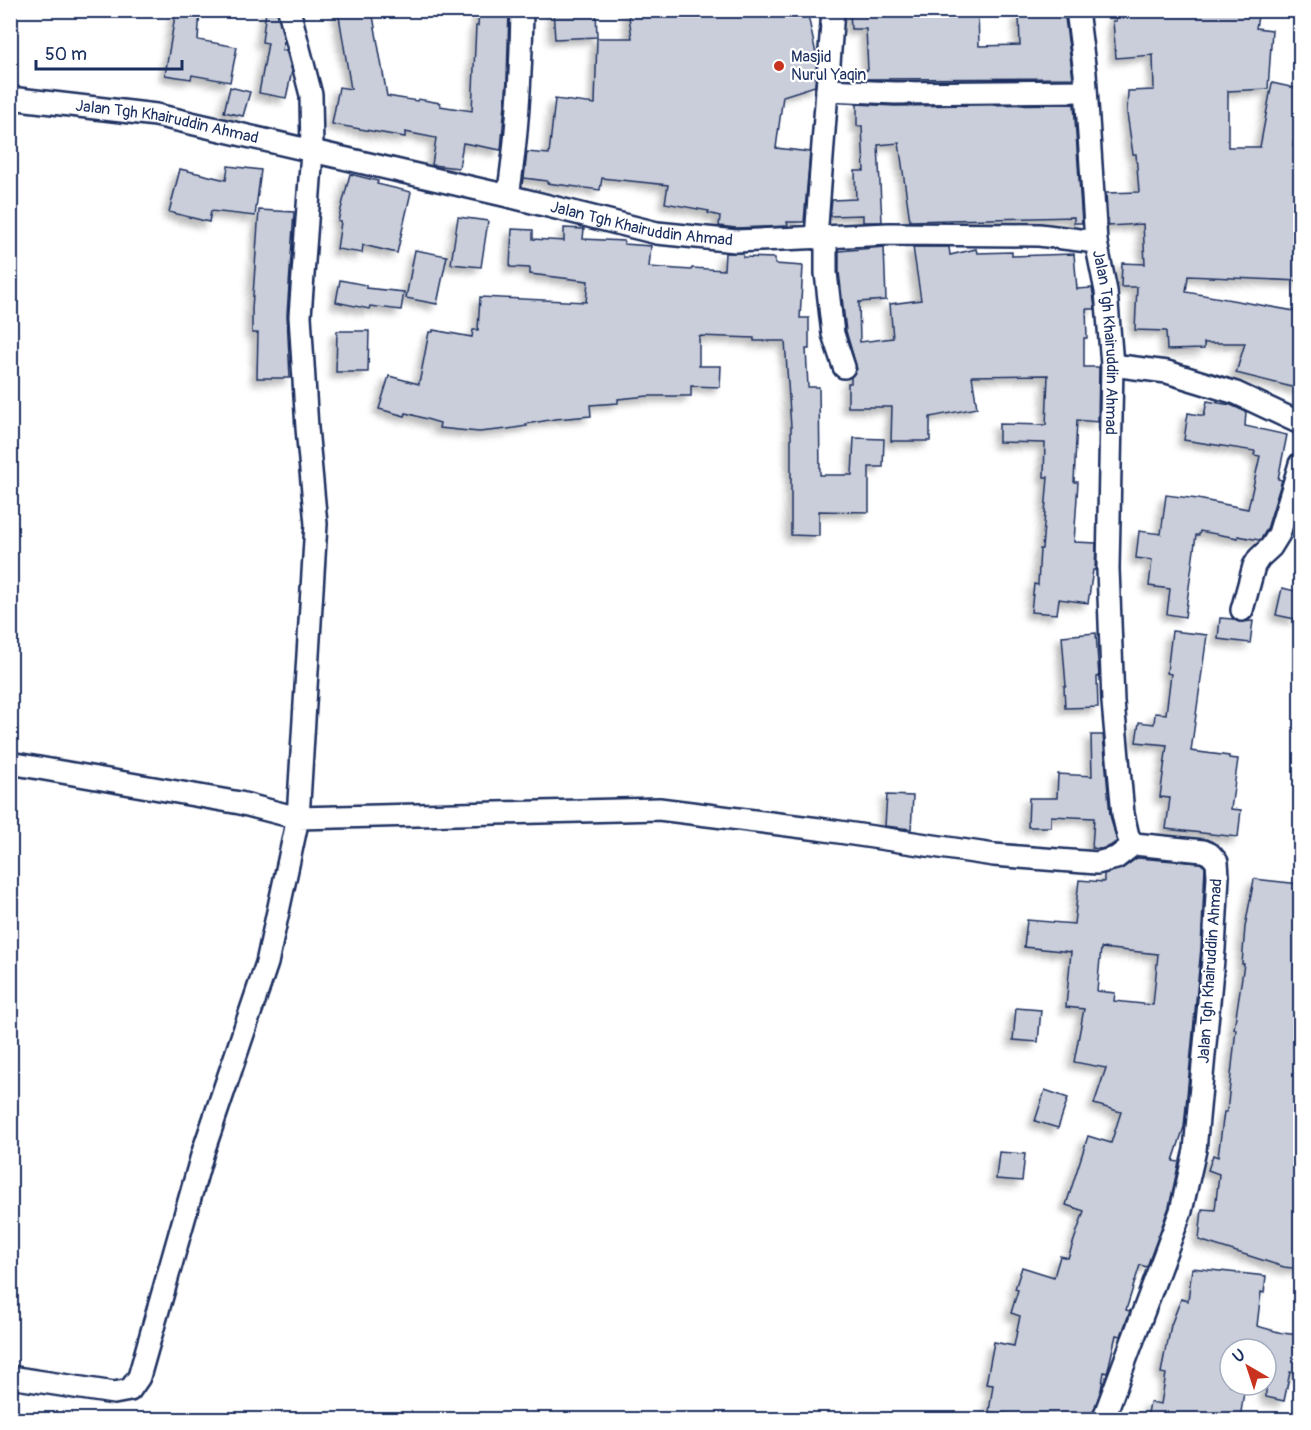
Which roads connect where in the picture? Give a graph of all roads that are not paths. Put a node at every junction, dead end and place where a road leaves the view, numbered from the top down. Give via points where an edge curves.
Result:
1 (289, 10) edge
2 (522, 10) edge
3 (833, 10) edge
4 (1077, 10) edge
5 (827, 90) junction
6 (1086, 91) junction
7 (10, 98) edge
8 (312, 152) junction
9 (508, 196) junction
10 (821, 238) junction
11 (1096, 242) junction
12 (1112, 364) junction
13 (844, 367) dead end
14 (1300, 418) edge
15 (1300, 464) edge
16 (1242, 610) dead end
17 (10, 763) edge
18 (298, 818) junction
19 (1134, 844) junction
20 (10, 1377) edge
21 (1103, 1419) edge

1 - 8 street via 311,95
2 - 9 street via 521,77
3 - 5 street
4 - 6 street
5 - 6 street
5 - 10 street
6 - 11 street
7 - 8 street, Jalan Tgh Khairuddin Ahmad via 156,115
8 - 9 street, Jalan Tgh Khairuddin Ahmad
8 - 18 street via 300,316 316,524
9 - 10 street, Jalan Tgh Khairuddin Ahmad via 657,233 736,241
10 - 11 street, Jalan Tgh Khairuddin Ahmad via 889,234 1039,235
10 - 13 street via 833,334
11 - 12 street, Jalan Tgh Khairuddin Ahmad via 1106,291
12 - 14 street via 1167,372
12 - 19 street, Jalan Tgh Khairuddin Ahmad via 1108,569 1113,702 1123,814
15 - 16 street via 1279,534 1254,566
17 - 18 street via 240,803
18 - 19 street via 659,809 994,855 1074,862 1097,863 1116,858
18 - 20 street via 267,963 203,1152 139,1377 130,1390 114,1393
19 - 21 street, Jalan Tgh Khairuddin Ahmad via 1203,851 1217,862 1218,876 1195,1150 1181,1210

